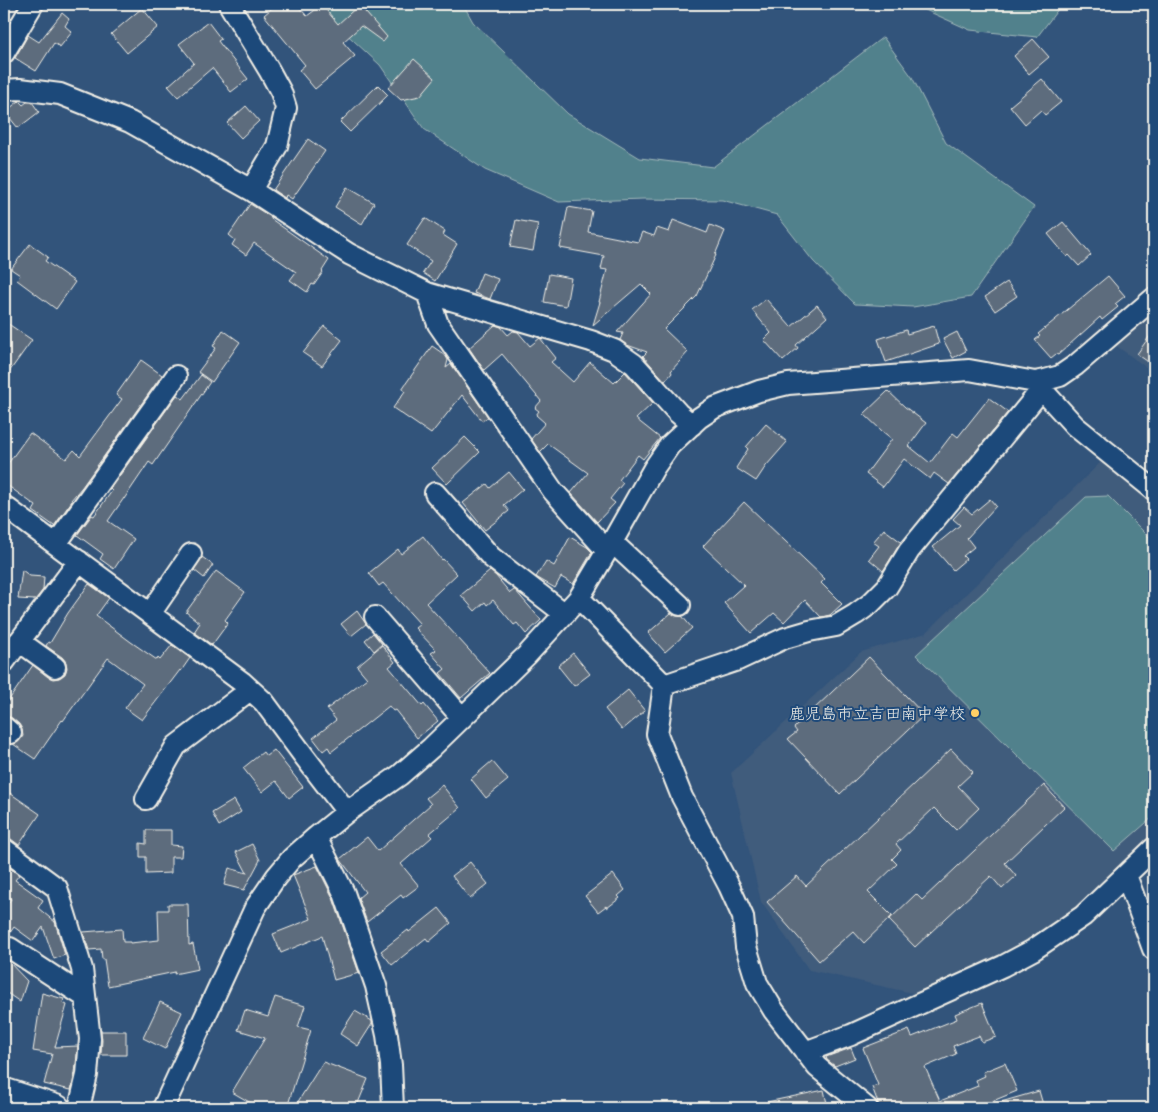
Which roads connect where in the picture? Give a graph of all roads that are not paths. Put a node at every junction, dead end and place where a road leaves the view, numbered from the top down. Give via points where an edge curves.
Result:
1 (33, 4) edge
2 (229, 4) edge
3 (4, 53) edge
4 (4, 90) edge
5 (252, 190) junction
6 (427, 293) junction
7 (1154, 298) edge
8 (176, 376) dead end
9 (1039, 386) junction
10 (692, 425) junction
11 (1154, 490) edge
12 (435, 493) dead end
13 (4, 506) edge
14 (56, 544) junction
15 (609, 547) junction
16 (191, 554) dead end
17 (79, 561) junction
18 (578, 598) junction
19 (680, 605) dead end
20 (150, 614) junction
21 (565, 614) junction
22 (375, 617) dead end
23 (19, 641) junction
24 (4, 662) edge
25 (55, 667) dead end
26 (664, 685) junction
27 (250, 690) junction
28 (462, 718) junction
29 (146, 799) dead end
30 (347, 812) junction
31 (316, 837) junction
32 (4, 848) edge
33 (1154, 848) edge
34 (1126, 875) junction
35 (10, 948) dead end
36 (1153, 949) edge
37 (85, 997) junction
38 (805, 1052) junction
39 (4, 1091) edge
40 (58, 1108) edge
41 (79, 1108) edge
42 (163, 1108) edge
43 (393, 1108) edge
44 (866, 1108) edge

1 - 3 street
2 - 5 street via 269,70 286,108 277,146
4 - 5 street via 60,94 130,122
5 - 6 street via 348,254
6 - 10 street via 614,350 634,364
6 - 15 street via 438,324 553,491
7 - 9 street via 1076,365
8 - 14 street
9 - 10 street via 969,370 788,384 758,391 714,408
9 - 11 street via 1075,426
9 - 26 street via 910,551 887,587 863,609 836,626 785,638 738,660
10 - 15 street via 670,445 654,468
12 - 21 street via 491,557
13 - 14 street
14 - 17 street
15 - 18 street
15 - 19 street
16 - 20 street
17 - 20 street
17 - 23 street
18 - 21 street
18 - 26 street
20 - 27 street
21 - 28 street via 528,655
22 - 28 street
23 - 24 street
23 - 25 street
26 - 38 street via 658,734 682,797 743,918 746,947 757,983
27 - 29 street via 176,746
27 - 30 street via 264,702
28 - 30 street via 400,775
30 - 31 street
31 - 42 street via 281,870 255,908
31 - 43 street via 344,893 376,986 387,1035
32 - 37 street via 57,888 82,969
33 - 34 street
34 - 36 street
34 - 38 street via 1083,916 1033,950 851,1035
35 - 37 street
37 - 41 street via 90,1039 87,1075
38 - 44 street via 817,1067
39 - 40 main road

